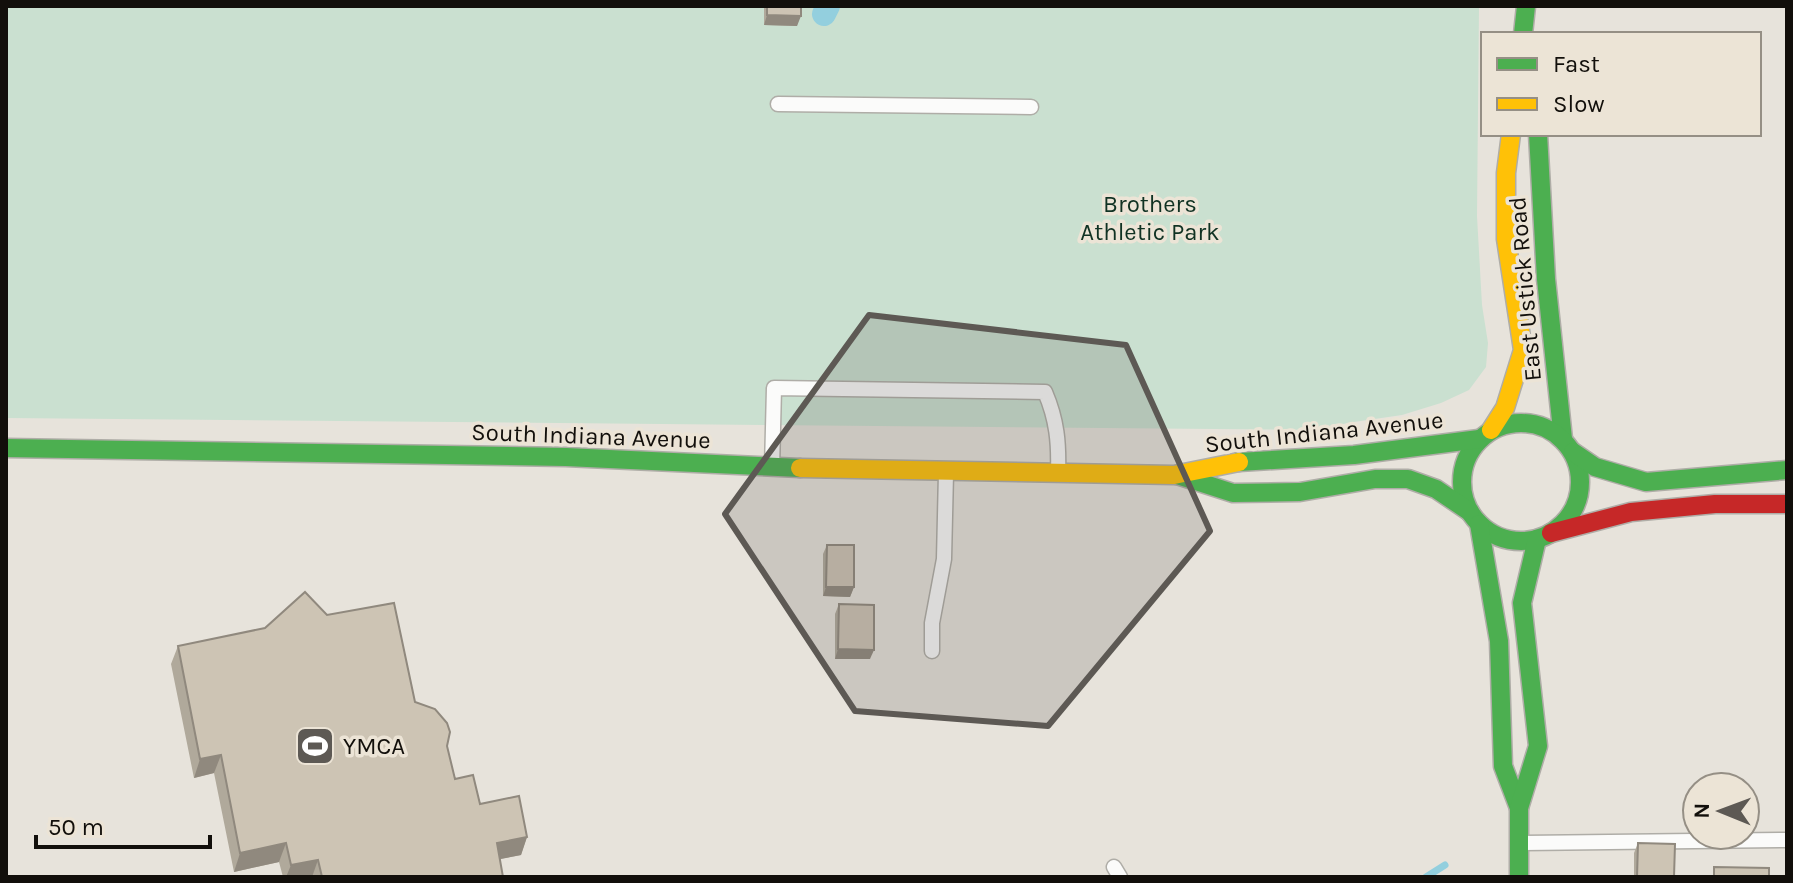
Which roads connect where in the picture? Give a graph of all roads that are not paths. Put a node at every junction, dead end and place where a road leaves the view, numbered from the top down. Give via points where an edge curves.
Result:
1 (1526, 6) edge
2 (1535, 6) edge
3 (1523, 32) edge
4 (1536, 32) edge
5 (778, 104) dead end
6 (1031, 107) dead end
7 (1511, 136) edge
8 (1538, 136) edge
9 (1485, 435) junction
10 (1568, 445) junction
11 (6, 448) edge
12 (772, 468) junction
13 (1787, 470) edge
14 (946, 471) junction
15 (1058, 473) junction
16 (1174, 475) junction
17 (1787, 504) edge
18 (1474, 518) junction
19 (1544, 536) junction
20 (932, 651) dead end
21 (1519, 808) junction
22 (1787, 840) edge
23 (1520, 843) junction
24 (1519, 877) edge

1 - 3 main road
2 - 4 main road
5 - 6 lane
7 - 9 main road, East Ustick Road via 1506,239 1523,350 1505,408
8 - 10 main road, East Ustick Road via 1546,279
9 - 10 main road via 1505,424 1536,424
9 - 16 main road, South Indiana Avenue via 1354,455 1233,462
9 - 18 main road via 1463,466 1464,497
10 - 13 main road via 1595,467 1646,482
10 - 19 main road via 1579,466 1579,497 1573,511
11 - 12 main road, South Indiana Avenue via 566,457
12 - 14 main road, South Indiana Avenue
12 - 15 lane via 774,388 1045,392 1059,434
14 - 15 main road, South Indiana Avenue
14 - 20 lane via 944,559
15 - 16 main road, South Indiana Avenue
16 - 18 main road, South Indiana Avenue via 1233,493 1300,492 1408,479 1436,489
17 - 19 main road via 1631,512
18 - 19 main road via 1506,540
18 - 21 main road via 1499,641 1503,766
19 - 21 main road via 1522,603 1538,746
21 - 23 main road
22 - 23 lane
23 - 24 main road

